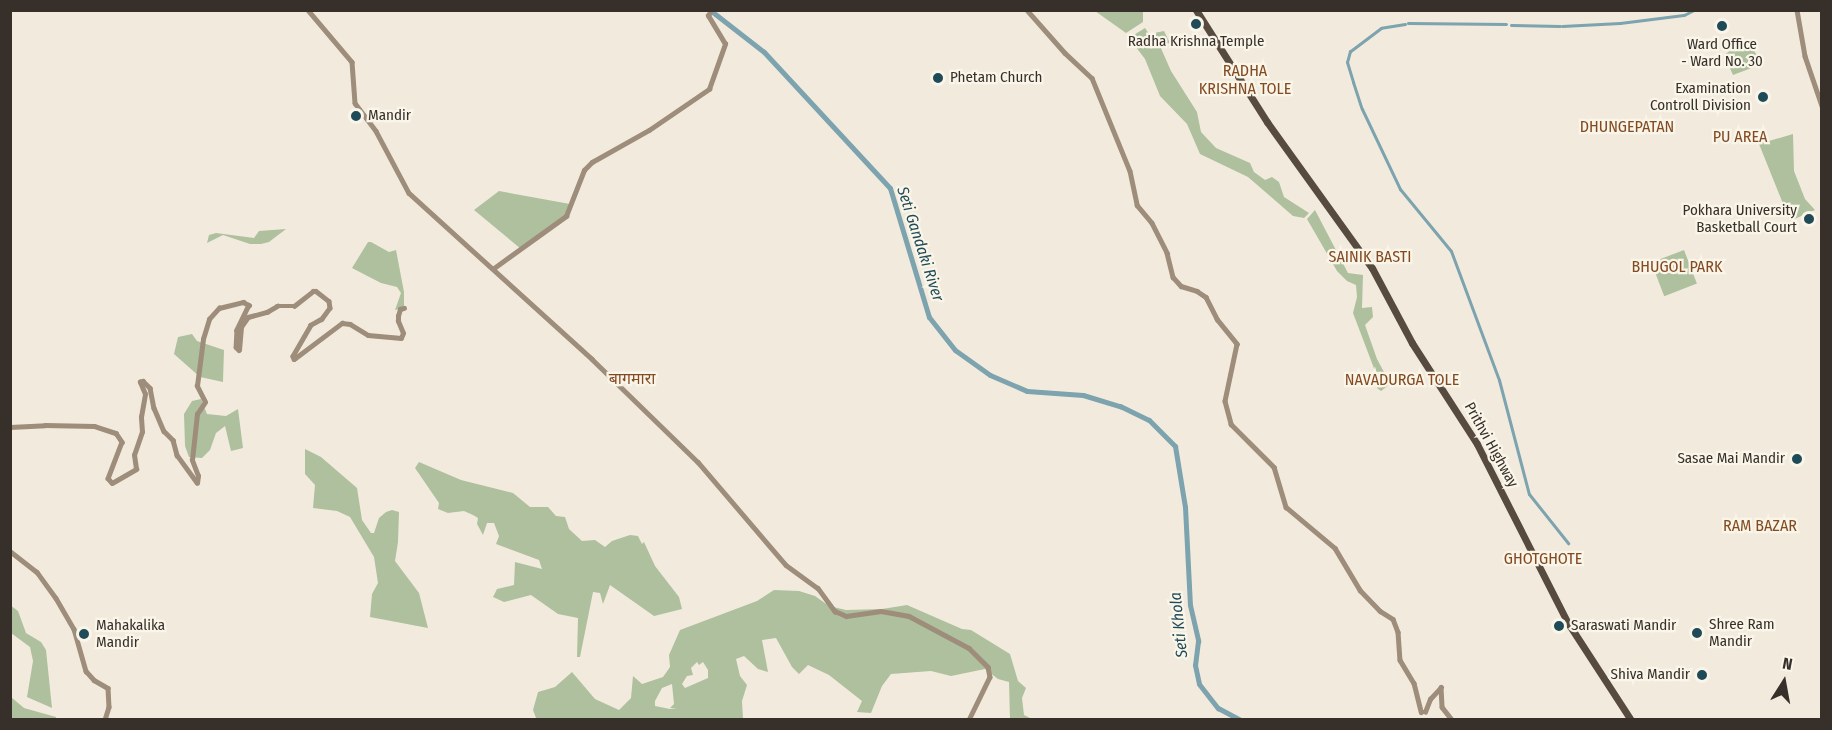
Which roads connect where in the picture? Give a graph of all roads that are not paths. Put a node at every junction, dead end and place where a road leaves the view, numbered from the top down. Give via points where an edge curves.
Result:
1 (308, 10) edge
2 (1027, 10) edge
3 (1196, 10) edge
4 (1797, 10) edge
5 (709, 13) edge
6 (1821, 106) edge
7 (494, 268) junction
8 (404, 308) dead end
9 (10, 427) edge
10 (10, 550) edge
11 (105, 720) edge
12 (969, 720) edge
13 (1452, 720) edge
14 (1631, 720) edge

1 - 7 street via 352,62 355,103 376,131 409,193
2 - 13 street via 1092,78 1130,171 1137,205 1152,223 1173,276 1181,286 1206,297 1237,344 1225,402 1231,424 1274,467 1286,507 1335,548 1360,590 1393,619 1400,660 1414,683 1421,712 1425,712 1441,687 1442,707
3 - 14 highway, Prithvi Highway via 1267,123 1372,268 1412,343 1477,444 1568,623
4 - 6 street via 1805,56
5 - 7 street via 725,44 708,91 592,162 584,170 566,216
7 - 12 street via 702,467 786,565 818,588 835,611 846,616 881,611 909,616 969,648 988,667 990,677
8 - 9 street via 398,316 404,333 401,338 368,335 342,323 294,359 311,325 330,308 329,301 316,291 294,306 276,306 248,317 241,327 238,350 237,330 249,305 243,302 219,308 206,324 197,386 205,402 197,414 192,460 197,483 164,431 150,387 143,381 140,384 146,394 141,438 134,455 136,470 112,483 108,478 122,439 116,433 91,426
10 - 11 street via 38,572 74,629 86,671 108,688

